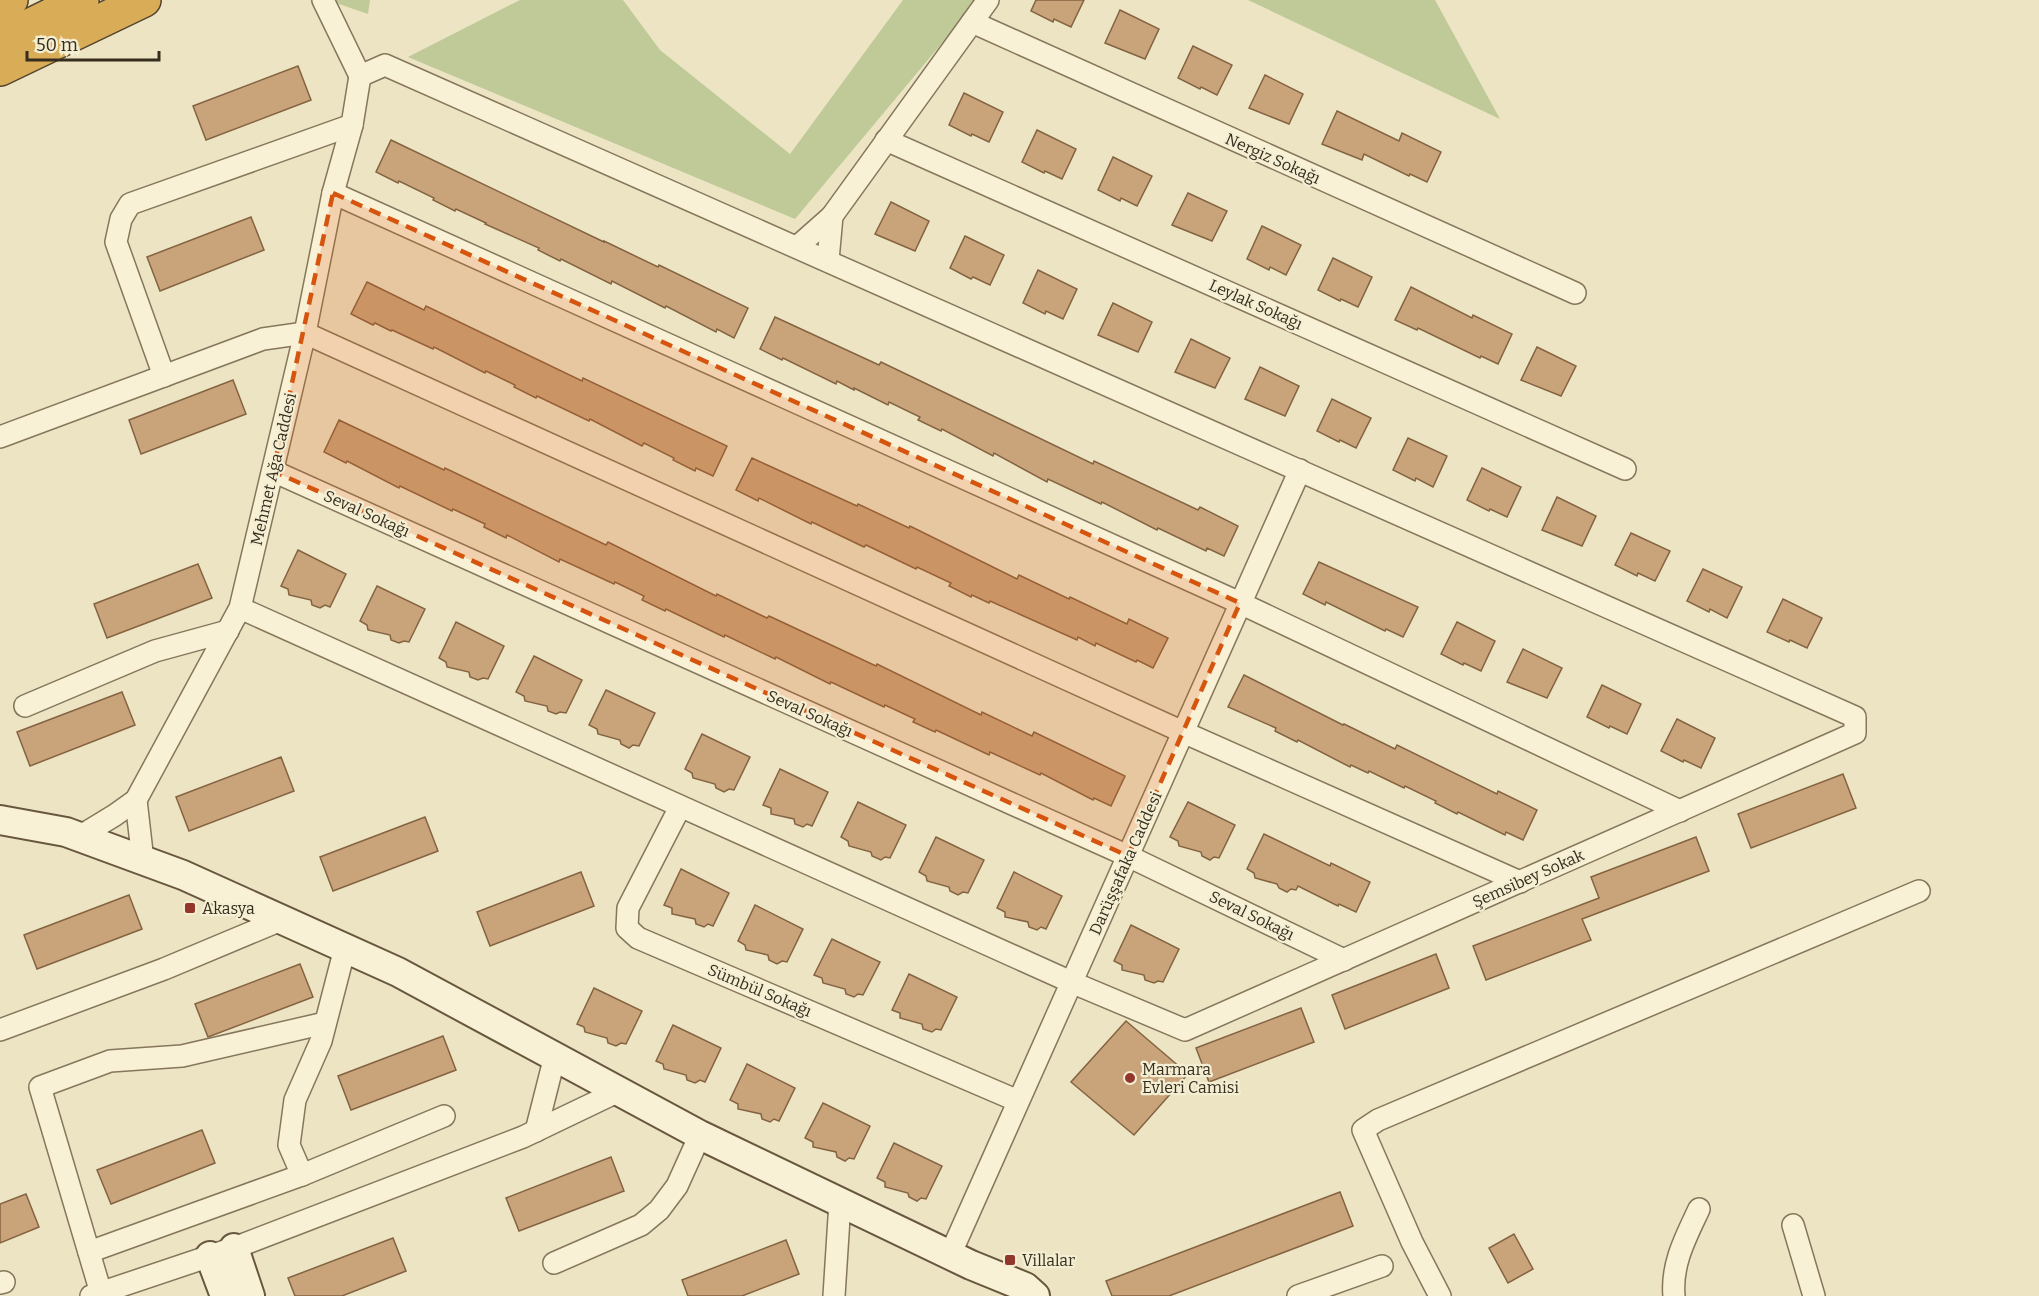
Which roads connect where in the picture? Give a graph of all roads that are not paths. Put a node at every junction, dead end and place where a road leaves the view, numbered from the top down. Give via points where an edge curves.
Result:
1 (11, 0) edge
2 (82, 0) edge
3 (144, 0) edge
4 (322, 0) edge
5 (988, 0) edge
6 (0, 6) edge
7 (972, 22) junction
8 (0, 40) edge
9 (0, 69) edge
10 (360, 76) junction
11 (352, 125) junction
12 (886, 140) junction
13 (333, 193) junction
14 (832, 216) junction
15 (797, 247) junction
16 (828, 260) junction
17 (1575, 293) dead end
18 (305, 333) junction
19 (164, 376) junction
20 (0, 436) edge
21 (1626, 469) dead end
22 (1300, 470) junction
23 (273, 471) junction
24 (1240, 603) junction
25 (240, 608) junction
26 (228, 631) junction
27 (25, 706) dead end
28 (1183, 732) junction
29 (136, 800) junction
30 (680, 807) junction
31 (1680, 811) junction
32 (0, 820) edge
33 (79, 837) junction
34 (1128, 856) junction
35 (143, 861) junction
36 (1520, 882) junction
37 (1919, 891) dead end
38 (281, 920) junction
39 (345, 948) junction
40 (1344, 960) junction
41 (1071, 982) junction
42 (325, 1023) junction
43 (0, 1030) edge
44 (555, 1056) junction
45 (619, 1091) junction
46 (1018, 1101) junction
47 (444, 1116) dead end
48 (536, 1131) junction
49 (700, 1135) junction
50 (302, 1174) junction
51 (840, 1202) junction
52 (1699, 1209) dead end
53 (1793, 1225) dead end
54 (89, 1252) junction
55 (222, 1252) junction
56 (960, 1260) junction
57 (554, 1263) dead end
58 (1382, 1266) dead end
59 (96, 1294) edge
60 (225, 1296) edge
61 (250, 1296) edge
62 (834, 1296) edge
63 (1003, 1296) edge
64 (1035, 1296) edge
65 (1298, 1296) edge
66 (1440, 1296) edge
67 (1674, 1296) edge
68 (1814, 1296) edge

1 - 6 highway
2 - 8 highway
3 - 9 highway
4 - 10 street
5 - 7 street
7 - 12 street
7 - 17 street, Nergiz Sokağı
10 - 11 street, Mehmet Ağa Caddesi
10 - 15 street via 385,65
11 - 13 street, Mehmet Ağa Caddesi
11 - 19 street via 130,204 121,219 116,242
12 - 14 street
12 - 21 street, Leylak Sokağı
13 - 18 street, Mehmet Ağa Caddesi
13 - 24 street
14 - 15 street
14 - 16 street
15 - 16 street
16 - 22 street
18 - 19 street via 263,339
18 - 23 street, Mehmet Ağa Caddesi
18 - 28 street
19 - 20 street
22 - 24 street, Darüşşafaka Caddesi
22 - 31 street, Şemsibey Sokak via 1855,717 1855,733
23 - 25 street, Mehmet Ağa Caddesi
23 - 34 street, Seval Sokağı
24 - 28 street, Darüşşafaka Caddesi
24 - 31 street
25 - 26 street, Mehmet Ağa Caddesi
25 - 30 street
26 - 27 street via 155,651
26 - 29 street, Mehmet Ağa Caddesi
28 - 34 street, Darüşşafaka Caddesi
28 - 36 street
29 - 33 street, Mehmet Ağa Caddesi
29 - 35 street
30 - 41 street
30 - 46 street, Sümbül Sokağı via 628,908 627,928 638,938
31 - 36 street, Şemsibey Sokak
32 - 33 street
33 - 35 street
34 - 40 street, Seval Sokağı
34 - 41 street, Darüşşafaka Caddesi
35 - 38 street
36 - 40 street, Şemsibey Sokak
37 - 66 street via 1378,1120 1363,1130
38 - 39 street
38 - 43 street
39 - 42 street
39 - 44 street
40 - 41 street, Şemsibey Sokak via 1185,1030
41 - 46 street, Darüşşafaka Caddesi
42 - 50 street via 295,1100 289,1145
42 - 54 street via 182,1056 110,1061 40,1087
44 - 45 street
44 - 48 street
45 - 48 street
45 - 49 street
46 - 56 street, Darüşşafaka Caddesi
47 - 50 street
48 - 55 street
49 - 51 street
49 - 57 street via 677,1186 659,1210 641,1225
50 - 54 street
51 - 56 street
51 - 62 street
52 - 67 street via 1679,1254 1673,1278
53 - 68 street
54 - 59 street
55 - 59 street
55 - 60 street
55 - 61 street
56 - 63 street
56 - 64 street via 1025,1287
58 - 65 street

